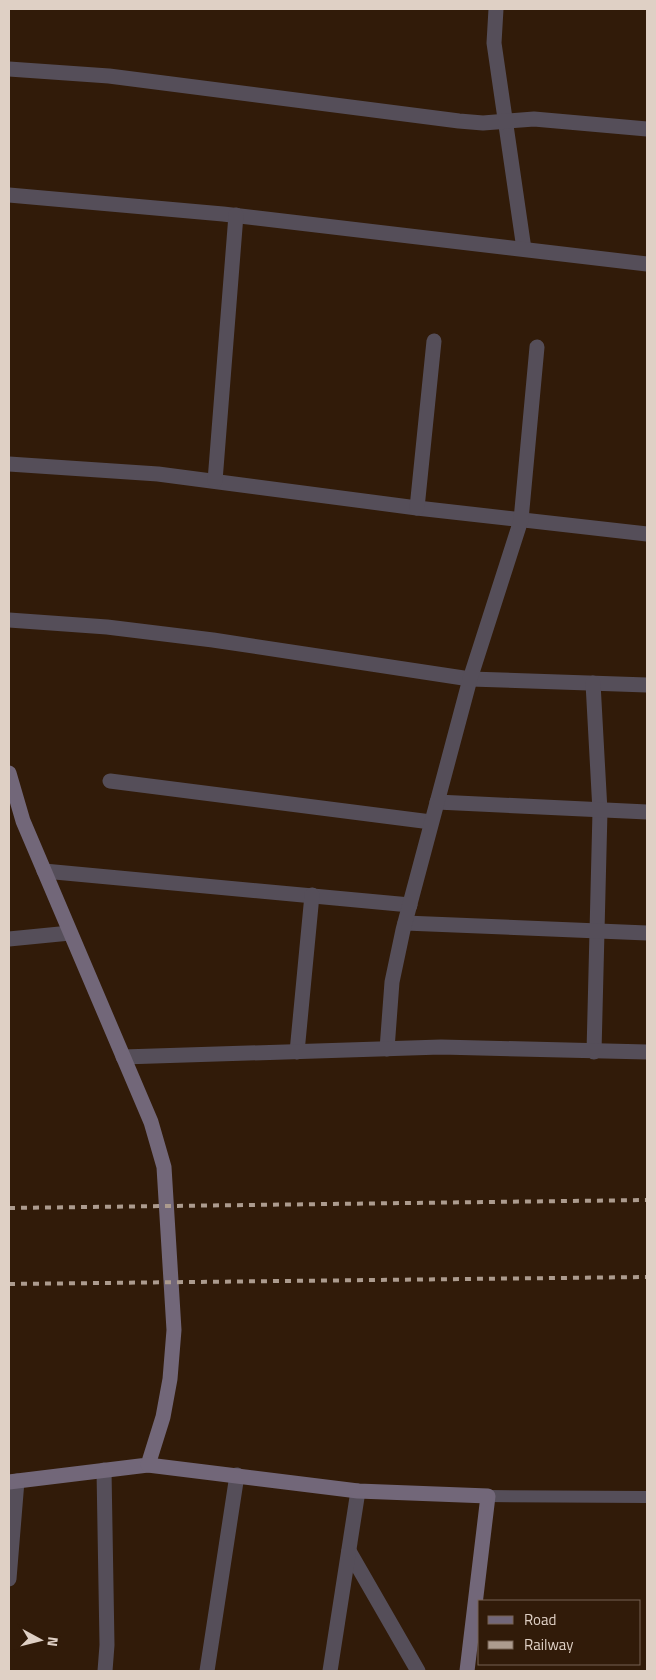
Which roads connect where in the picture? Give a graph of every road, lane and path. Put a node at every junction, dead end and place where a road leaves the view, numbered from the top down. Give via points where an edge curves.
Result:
1 (496, 9) edge
2 (9, 69) edge
3 (507, 120) junction
4 (647, 129) edge
5 (9, 195) edge
6 (236, 216) junction
7 (524, 249) junction
8 (647, 264) edge
9 (434, 341) dead end
10 (537, 347) dead end
11 (9, 464) edge
12 (215, 481) junction
13 (416, 508) junction
14 (521, 520) junction
15 (647, 534) edge
16 (9, 620) edge
17 (470, 679) junction
18 (593, 683) junction
19 (647, 685) edge
20 (10, 779) edge
21 (110, 781) dead end
22 (437, 802) junction
23 (600, 812) junction
24 (647, 812) edge
25 (431, 822) junction
26 (44, 871) junction
27 (312, 895) junction
28 (410, 905) junction
29 (405, 923) junction
30 (70, 933) junction
31 (597, 933) junction
32 (647, 933) edge
33 (9, 938) edge
34 (388, 1049) junction
35 (297, 1052) junction
36 (594, 1052) junction
37 (647, 1052) edge
38 (123, 1057) junction
39 (148, 1465) junction
40 (104, 1470) junction
41 (237, 1475) junction
42 (13, 1482) edge
43 (358, 1491) junction
44 (488, 1496) junction
45 (647, 1497) edge
46 (349, 1551) junction
47 (9, 1579) edge
48 (104, 1671) edge
49 (207, 1671) edge
50 (330, 1671) edge
51 (418, 1671) edge
52 (467, 1671) edge

1 - 3 street via 494,43
2 - 3 street via 109,76 459,121
3 - 4 street via 562,120
3 - 7 street
5 - 6 street
6 - 7 street
6 - 12 street
7 - 8 street
9 - 13 street
10 - 14 street
11 - 12 street
12 - 13 street
13 - 14 street
14 - 15 street
14 - 17 street
16 - 17 street via 107,627 203,639
17 - 18 street
17 - 22 street
18 - 19 street
18 - 23 street
20 - 26 street
21 - 25 street
22 - 23 street
22 - 25 street
23 - 24 street
23 - 31 street
25 - 28 street
26 - 27 street
26 - 30 street
27 - 28 street
27 - 35 street
28 - 29 street
29 - 31 street
29 - 34 street via 392,982
30 - 33 street
30 - 38 street
31 - 32 street
31 - 36 street
34 - 35 street
34 - 36 street via 441,1047
35 - 38 street
36 - 37 street
38 - 39 street via 151,1122 165,1177 174,1330 164,1417
39 - 40 street
39 - 41 street
40 - 42 street
40 - 48 street via 107,1645
41 - 43 street
41 - 49 street
42 - 47 street
43 - 44 street
43 - 46 street
44 - 45 lane
44 - 52 street
46 - 50 street
46 - 51 street

